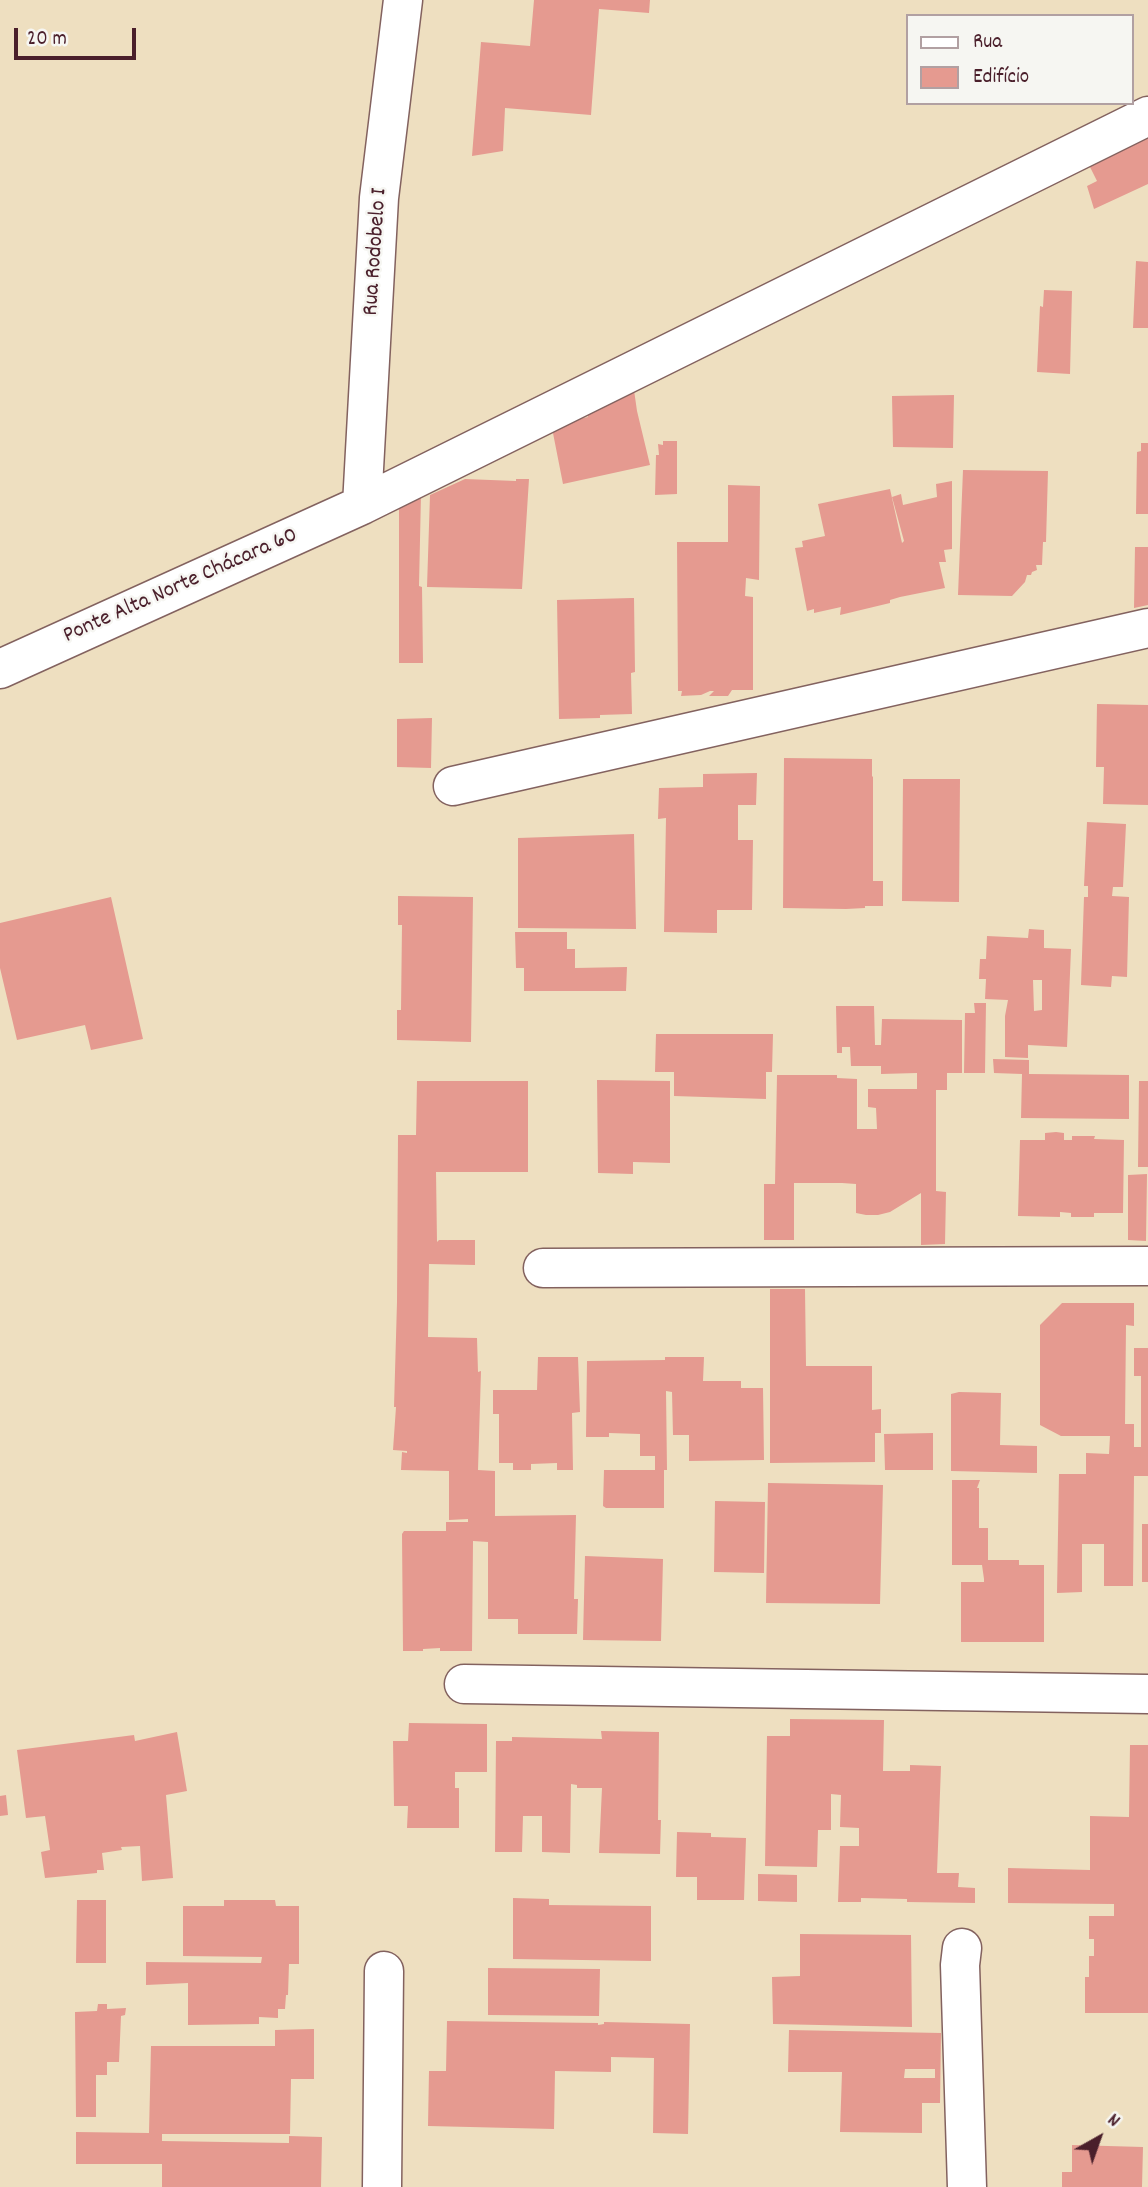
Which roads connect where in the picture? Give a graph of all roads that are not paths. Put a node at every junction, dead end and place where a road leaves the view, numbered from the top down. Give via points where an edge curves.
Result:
1 (403, 0) edge
2 (1148, 117) edge
3 (362, 505) junction
4 (1148, 628) edge
5 (0, 669) edge
6 (453, 786) dead end
7 (1148, 1266) edge
8 (543, 1268) dead end
9 (464, 1684) dead end
10 (1148, 1694) edge
11 (962, 1948) dead end
12 (384, 1971) dead end
13 (382, 2187) edge
14 (967, 2187) edge

1 - 3 street, Rua Rodobelo I via 379,198
2 - 3 street, Ponte Alta Norte Chácara 60
3 - 5 street, Ponte Alta Norte Chácara 60
4 - 6 street
7 - 8 street
9 - 10 street
11 - 14 street
12 - 13 street

